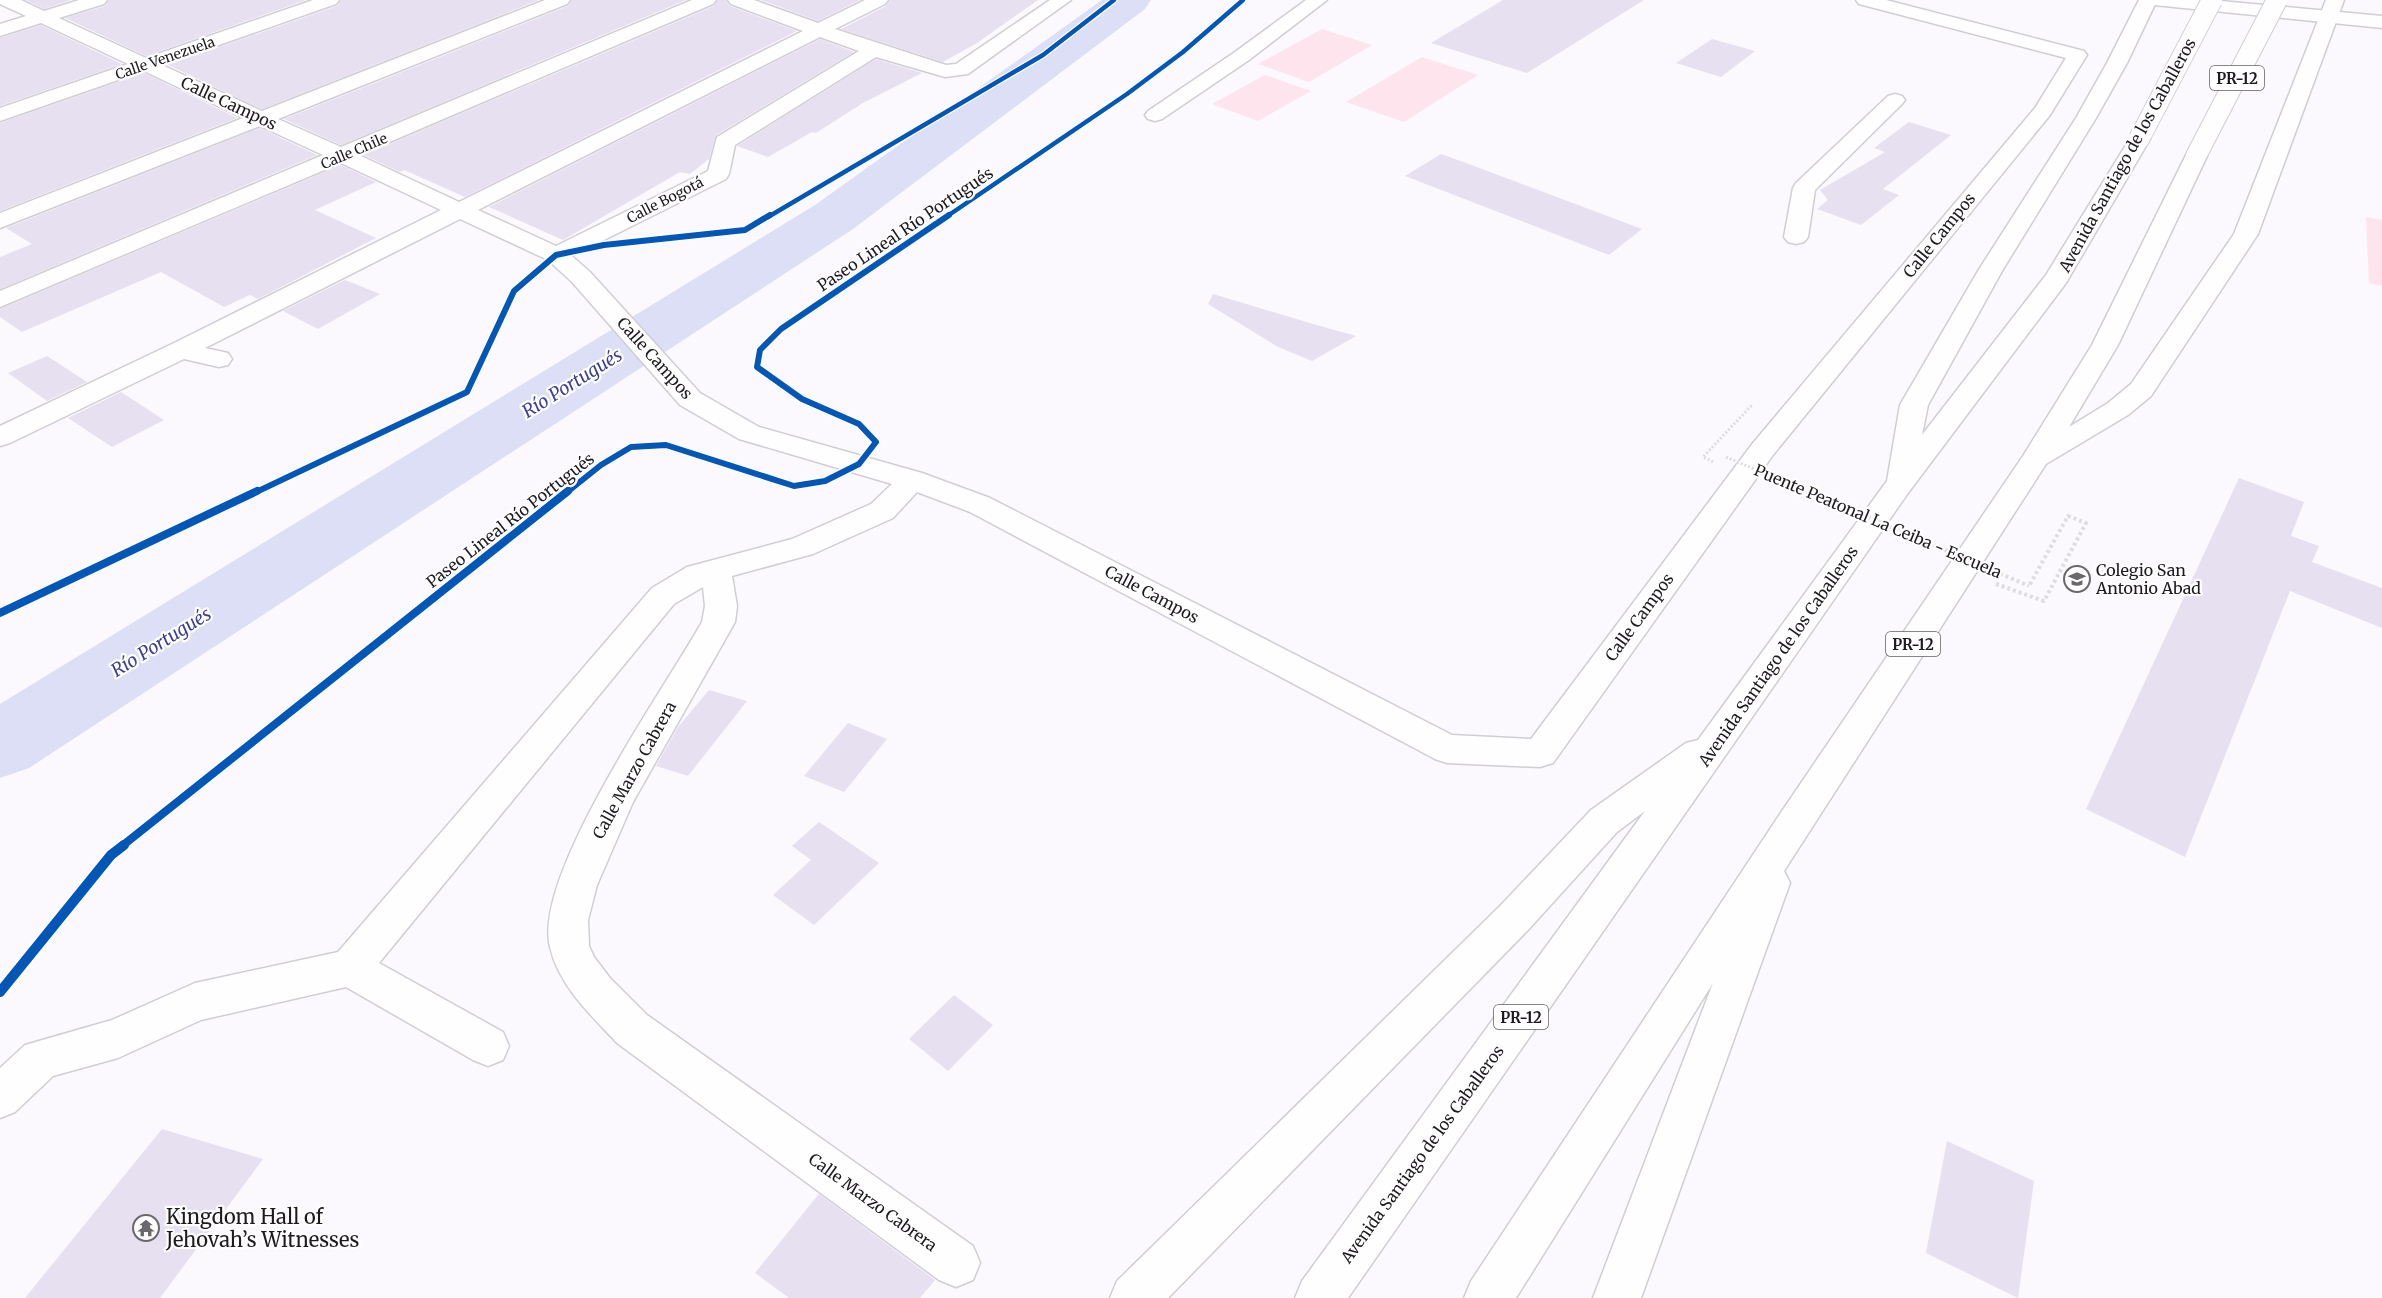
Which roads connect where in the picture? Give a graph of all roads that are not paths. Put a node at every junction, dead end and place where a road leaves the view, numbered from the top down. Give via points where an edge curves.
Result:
1 (6, 0) edge
2 (98, 0) edge
3 (330, 0) edge
4 (561, 0) edge
5 (707, 0) edge
6 (737, 0) edge
7 (879, 0) edge
8 (1062, 0) edge
9 (1318, 0) edge
10 (1865, 0) edge
11 (2148, 0) edge
12 (2154, 0) edge
13 (2212, 0) edge
14 (2277, 0) edge
15 (2332, 8) edge
16 (43, 17) junction
17 (2382, 22) edge
18 (821, 29) junction
19 (0, 30) edge
20 (874, 50) junction
21 (146, 64) junction
22 (1895, 100) dead end
23 (0, 115) edge
24 (1155, 116) dead end
25 (263, 118) junction
26 (343, 156) junction
27 (458, 210) junction
28 (0, 221) edge
29 (1796, 237) dead end
30 (556, 255) junction
31 (0, 300) edge
32 (181, 350) junction
33 (219, 359) dead end
34 (0, 437) edge
35 (2035, 459) junction
36 (912, 480) junction
37 (1898, 486) junction
38 (715, 570) junction
39 (1722, 736) junction
40 (1791, 828) junction
41 (350, 968) junction
42 (488, 1046) dead end
43 (0, 1097) edge
44 (957, 1263) dead end
45 (1134, 1298) edge
46 (1319, 1298) edge
47 (1488, 1298) edge
48 (1617, 1298) edge

1 - 16 main road, Calle Campos
2 - 16 main road
3 - 21 main road, Calle Venezuela
4 - 25 main road
5 - 26 main road, Calle Chile
6 - 18 main road
7 - 18 main road
8 - 20 main road via 961,70 945,71
9 - 24 main road
10 - 36 main road, Calle Campos via 2077,55 2043,111 1763,449 1540,753 1447,749 980,505
11 - 37 main road via 2086,118 1990,271 1914,405
12 - 15 main road
13 - 37 main road, Avenida Santiago de los Caballeros / PR-12, bridge via 2139,139 2057,278
14 - 35 main road, PR-12, bridge via 2105,345
15 - 17 main road
15 - 35 main road via 2246,234 2141,390 2118,409
16 - 19 main road
16 - 21 main road, Calle Campos
18 - 20 main road
18 - 27 main road
20 - 30 main road, Calle Bogotá via 725,142 718,174
21 - 23 main road, Calle Venezuela
21 - 25 main road, Calle Campos
22 - 29 main road via 1804,188
25 - 26 main road, Calle Campos
25 - 28 main road
26 - 27 main road, Calle Campos
26 - 31 main road, Calle Chile
27 - 30 main road, Calle Campos
27 - 32 main road
30 - 36 main road, Calle Campos via 581,277 690,399 748,433
32 - 33 main road
32 - 34 main road
35 - 40 main road, PR-12
36 - 38 main road via 882,511 802,547
37 - 39 main road, Avenida Santiago de los Caballeros / PR-12
38 - 41 main road via 698,575 663,596
38 - 44 main road, Calle Marzo Cabrera via 723,610 717,628 599,831 570,904 568,945 588,984 632,1029
39 - 45 main road via 1604,821 1505,927
39 - 46 main road, Avenida Santiago de los Caballeros / PR-12
40 - 47 main road, PR-12
40 - 48 main road
41 - 42 main road
41 - 43 main road via 195,1002 118,1038 40,1059

